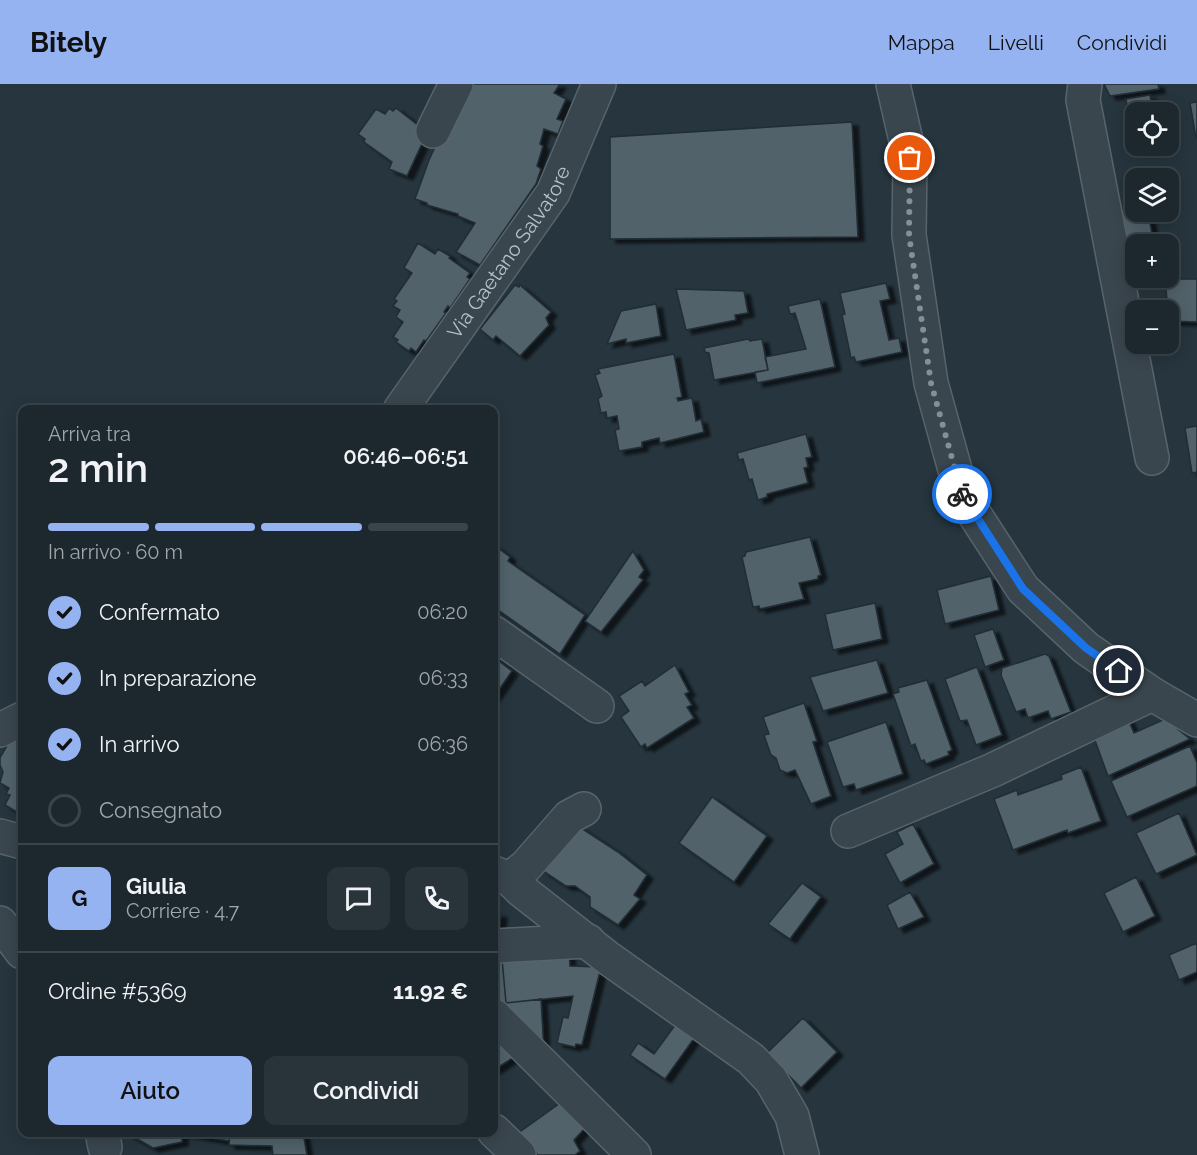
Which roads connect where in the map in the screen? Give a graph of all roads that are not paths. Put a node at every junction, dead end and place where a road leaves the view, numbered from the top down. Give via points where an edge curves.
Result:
1 (456, 84) edge
2 (599, 84) edge
3 (893, 84) edge
4 (1085, 84) edge
5 (433, 131) dead end
6 (404, 405) edge
7 (1152, 458) dead end
8 (498, 636) edge
9 (1152, 694) junction
10 (597, 706) dead end
11 (1197, 720) edge
12 (18, 721) edge
13 (0, 730) edge
14 (584, 809) dead end
15 (848, 831) dead end
16 (0, 836) edge
17 (18, 842) edge
18 (502, 876) edge
19 (0, 923) edge
20 (588, 941) junction
21 (498, 946) edge
22 (18, 947) edge
23 (498, 1020) edge
24 (498, 1135) edge
25 (519, 1155) edge
26 (634, 1155) edge
27 (802, 1155) edge

1 - 5 street
2 - 6 street, Via Gaetano Salvatore via 553,193
3 - 9 street via 910,158 909,235 931,383 962,495 1023,589 1086,648
4 - 7 street via 1083,100
8 - 10 street
9 - 11 street
9 - 15 street via 993,770
12 - 13 street
14 - 18 street via 569,817 526,867
16 - 17 street
18 - 20 street
19 - 22 street
20 - 21 street
20 - 27 street via 751,1059 771,1080 792,1116
23 - 26 street
24 - 25 street

